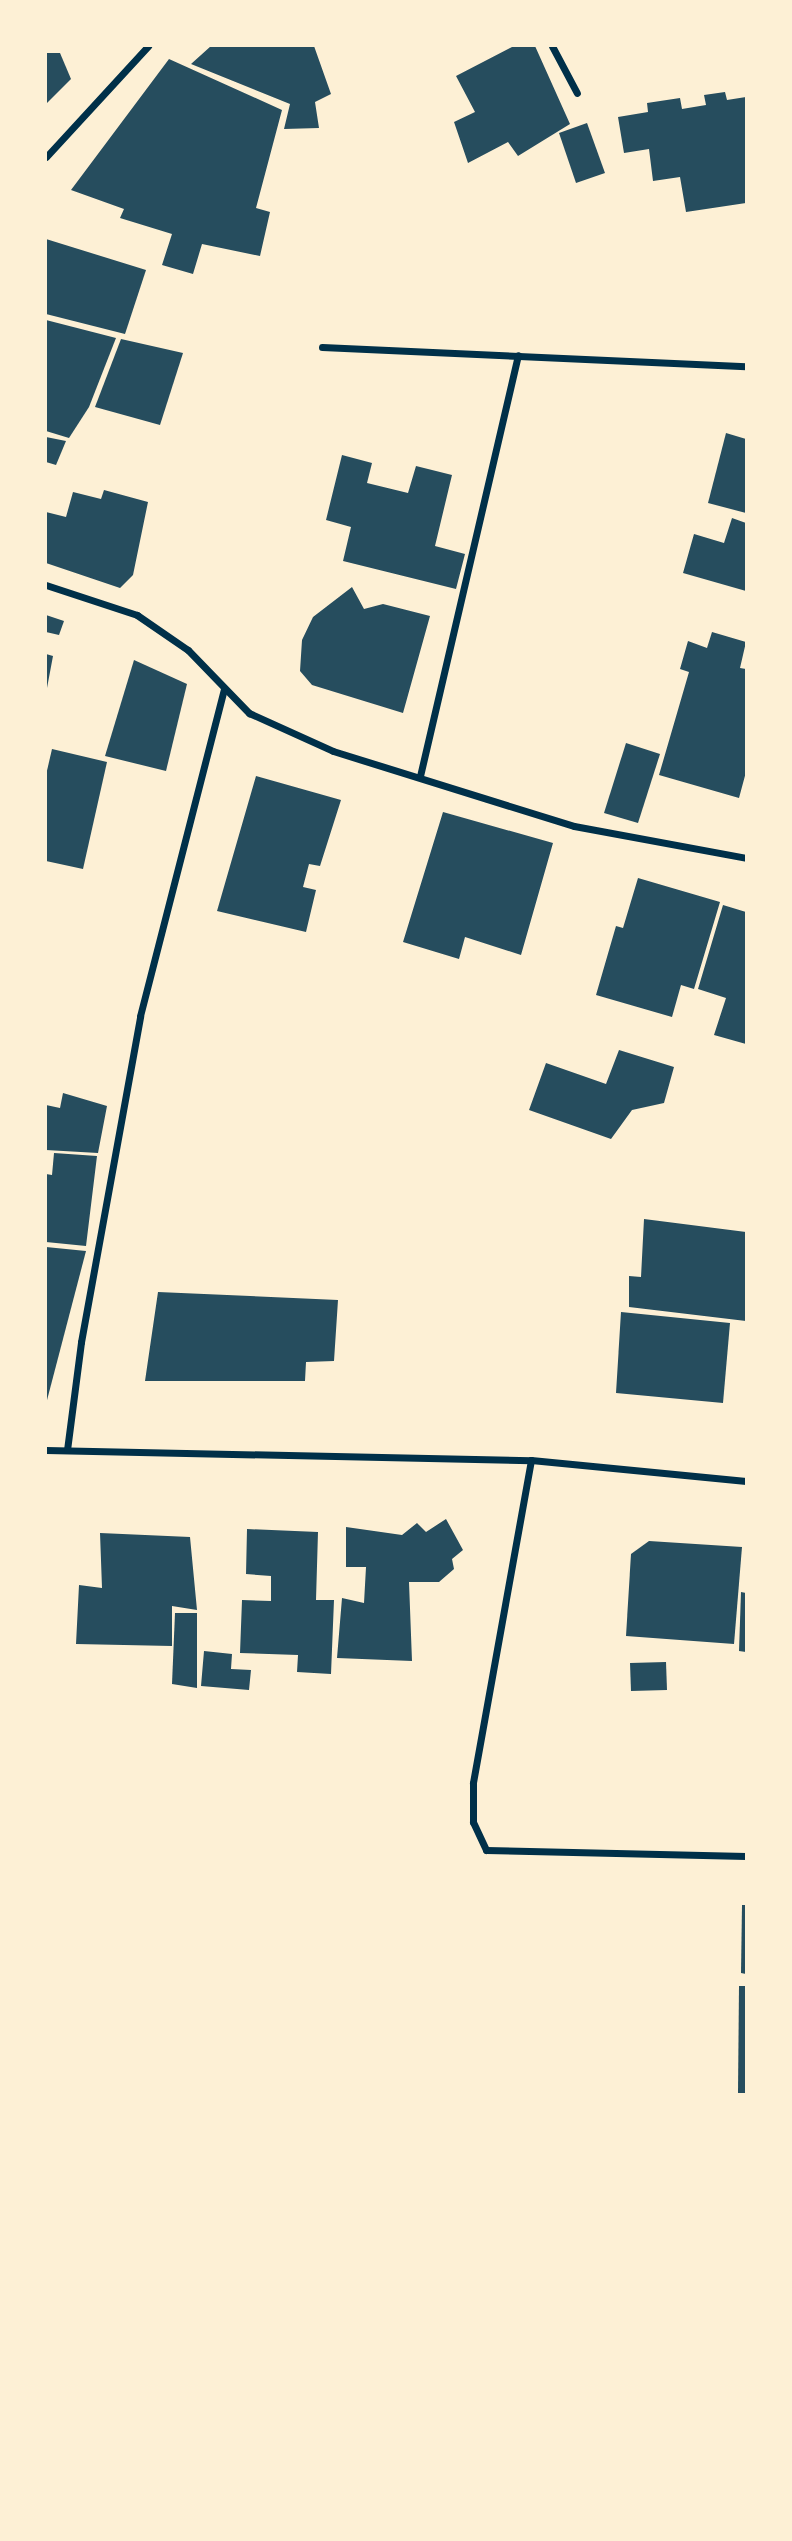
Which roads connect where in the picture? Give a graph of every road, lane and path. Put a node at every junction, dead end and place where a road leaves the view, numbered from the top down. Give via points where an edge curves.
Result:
1 (148, 46) edge
2 (551, 46) edge
3 (577, 93) dead end
4 (46, 157) edge
5 (322, 347) dead end
6 (518, 355) junction
7 (747, 366) edge
8 (46, 585) edge
9 (224, 690) junction
10 (420, 776) junction
11 (747, 858) edge
12 (46, 1450) edge
13 (67, 1450) junction
14 (531, 1460) junction
15 (747, 1481) edge
16 (747, 1856) edge

1 - 4 street
2 - 3 street
5 - 6 street
6 - 7 street
6 - 10 street
8 - 9 street via 137,615 188,650
9 - 10 street via 249,713 285,732
9 - 13 street via 140,1016 80,1342
10 - 11 street via 574,826
12 - 13 street
13 - 14 street
14 - 15 street
14 - 16 street via 472,1783 473,1822 486,1850

